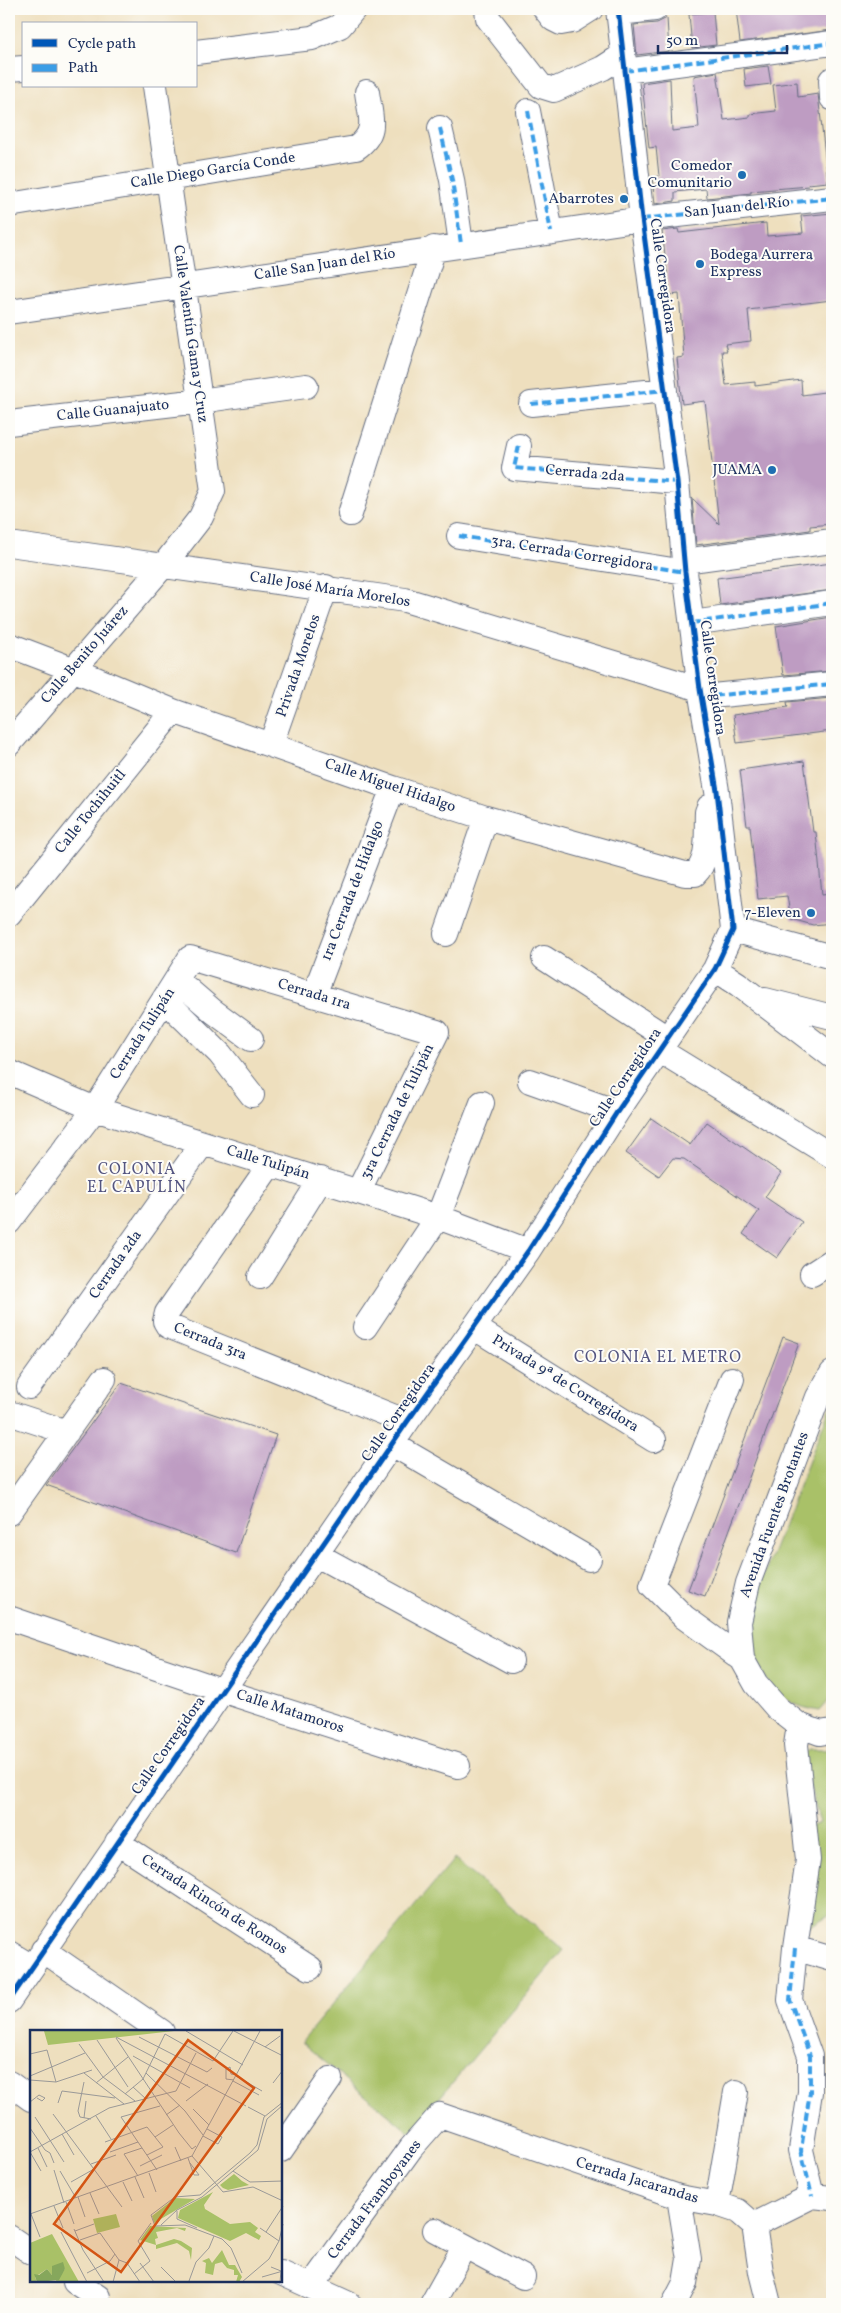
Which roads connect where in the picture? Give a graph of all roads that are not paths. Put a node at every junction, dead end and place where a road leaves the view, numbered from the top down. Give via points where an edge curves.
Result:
1 (487, 9) edge
2 (545, 9) edge
3 (591, 9) edge
4 (655, 9) edge
5 (618, 11) edge
6 (347, 17) edge
7 (832, 43) edge
8 (198, 52) edge
9 (624, 63) junction
10 (22, 68) edge
11 (9, 69) edge
12 (154, 88) edge
13 (367, 92) dead end
14 (528, 111) dead end
15 (440, 128) dead end
16 (168, 177) junction
17 (832, 198) edge
18 (9, 205) edge
19 (642, 218) junction
20 (551, 232) junction
21 (460, 244) junction
22 (434, 248) junction
23 (183, 287) junction
24 (9, 312) edge
25 (306, 386) dead end
26 (665, 390) junction
27 (200, 401) junction
28 (531, 404) dead end
29 (9, 423) edge
30 (519, 446) dead end
31 (677, 482) junction
32 (350, 514) dead end
33 (459, 536) dead end
34 (832, 540) edge
35 (9, 544) edge
36 (163, 566) junction
37 (685, 566) junction
38 (326, 587) junction
39 (832, 603) edge
40 (692, 623) junction
41 (9, 645) edge
42 (72, 669) junction
43 (832, 684) edge
44 (701, 693) junction
45 (173, 711) junction
46 (10, 740) edge
47 (271, 744) junction
48 (393, 788) junction
49 (717, 791) junction
50 (486, 818) junction
51 (17, 888) edge
52 (9, 914) edge
53 (733, 930) junction
54 (446, 934) dead end
55 (832, 956) edge
56 (190, 958) joint
57 (544, 958) dead end
58 (715, 970) junction
59 (171, 990) junction
60 (314, 995) junction
61 (756, 998) junction
62 (832, 1017) edge
63 (437, 1032) joint
64 (252, 1039) dead end
65 (663, 1044) junction
66 (832, 1056) edge
67 (9, 1072) edge
68 (530, 1081) dead end
69 (252, 1095) dead end
70 (482, 1103) dead end
71 (95, 1109) junction
72 (617, 1112) junction
73 (203, 1143) junction
74 (832, 1156) edge
75 (271, 1163) junction
76 (321, 1180) junction
77 (358, 1192) junction
78 (438, 1217) junction
79 (9, 1222) edge
80 (528, 1251) junction
81 (832, 1261) edge
82 (812, 1274) dead end
83 (260, 1278) dead end
84 (364, 1328) dead end
85 (475, 1328) junction
86 (832, 1373) edge
87 (104, 1379) dead end
88 (732, 1379) dead end
89 (29, 1387) dead end
90 (9, 1413) edge
91 (407, 1422) junction
92 (67, 1432) junction
93 (654, 1440) dead end
94 (392, 1444) junction
95 (9, 1513) edge
96 (317, 1555) junction
97 (589, 1559) dead end
98 (9, 1618) edge
99 (742, 1659) junction
100 (511, 1661) dead end
101 (224, 1691) junction
102 (799, 1725) junction
103 (832, 1731) edge
104 (458, 1766) dead end
105 (117, 1842) junction
106 (795, 1948) junction
107 (9, 1953) edge
108 (38, 1958) junction
109 (832, 1959) edge
110 (310, 1968) dead end
111 (9, 2001) edge
112 (159, 2030) edge
113 (330, 2078) dead end
114 (9, 2083) edge
115 (736, 2092) dead end
116 (30, 2098) edge
117 (440, 2115) joint
118 (282, 2149) edge
119 (679, 2197) junction
120 (822, 2197) edge
121 (717, 2204) junction
122 (754, 2225) junction
123 (435, 2230) dead end
124 (9, 2237) edge
125 (464, 2247) junction
126 (30, 2251) edge
127 (282, 2273) edge
128 (523, 2277) dead end
129 (77, 2283) edge
130 (311, 2286) junction
131 (98, 2297) dead end
132 (349, 2304) edge
133 (432, 2304) edge
134 (674, 2304) edge
135 (769, 2304) edge

1 - 9 street via 488,18 541,86 554,90 603,68
2 - 3 street via 561,24
4 - 5 street
5 - 9 street, Calle Corregidora
6 - 8 street via 312,38
7 - 9 street
9 - 19 street, Calle Corregidora
10 - 11 street
12 - 16 street, Calle Valentín Gama y Cruz
13 - 16 street, Calle Diego García Conde via 372,127 367,140 356,148
14 - 20 street
15 - 21 street via 452,180
16 - 18 street, Calle Diego García Conde
16 - 23 street, Calle Valentín Gama y Cruz
17 - 19 street, San Juan del Río
19 - 20 street, Calle San Juan del Río
19 - 26 street, Calle Corregidora
20 - 21 street, Calle San Juan del Río
21 - 22 street, Calle San Juan del Río
22 - 23 street, Calle San Juan del Río
22 - 32 street
23 - 24 street, Calle San Juan del Río
23 - 27 street, Calle Valentín Gama y Cruz
25 - 27 street, Calle Guanajuato
26 - 28 street
26 - 31 street, Calle Corregidora
27 - 29 street, Calle Guanajuato
27 - 36 street, Calle Valentín Gama y Cruz via 213,491 201,517
30 - 31 street, Cerrada 2da via 514,468
31 - 37 street, Calle Corregidora
33 - 37 street, 3ra. Cerrada Corregidora
34 - 37 street, 3ra. Cerrada Corregidora
35 - 36 street, Calle José María Morelos
36 - 38 street, Calle José María Morelos
36 - 42 street, Calle Benito Juárez
37 - 40 street, Calle Corregidora
38 - 44 street, Calle José María Morelos via 405,600
38 - 47 street, Privada Morelos
39 - 40 street
40 - 44 street, Calle Corregidora
41 - 42 street, Calle Miguel Hidalgo
42 - 45 street, Calle Miguel Hidalgo
42 - 46 street, Calle Benito Juárez
43 - 44 street
44 - 49 street, Calle Corregidora
45 - 47 street, Calle Miguel Hidalgo
45 - 51 street, Calle Tochihuitl
47 - 48 street, Calle Miguel Hidalgo
48 - 50 street, Calle Miguel Hidalgo
48 - 60 street, 1ra Cerrada de Hidalgo
49 - 50 street, Calle Miguel Hidalgo via 706,812 705,855 702,868 695,874 646,865
49 - 53 street, Calle Corregidora
50 - 54 street
51 - 52 street, Calle Tochihuitl
53 - 55 street
53 - 58 street, Calle Corregidora
56 - 59 street, Cerrada Tulipán
56 - 60 street, Cerrada 1ra
57 - 65 street
58 - 61 street
58 - 65 street, Calle Corregidora
59 - 64 street via 213,1011
59 - 69 street
59 - 71 street, Cerrada Tulipán
60 - 63 street, Cerrada 1ra
61 - 62 street
61 - 66 street
63 - 77 street, 3ra Cerrada de Tulipán
65 - 72 street, Calle Corregidora
65 - 74 street via 676,1062
67 - 71 street, Calle Tulipán
68 - 72 street
70 - 78 street
71 - 73 street, Calle Tulipán
71 - 79 street
72 - 80 street, Calle Corregidora
73 - 75 street, Calle Tulipán
73 - 89 street, Cerrada 2da
75 - 76 street, Calle Tulipán
75 - 91 street, Cerrada 3ra via 167,1313 165,1320 168,1326
76 - 77 street, Calle Tulipán
76 - 83 street
77 - 78 street, Calle Tulipán
78 - 80 street, Calle Tulipán
78 - 84 street
80 - 85 street, Calle Corregidora
81 - 82 street
85 - 91 street, Calle Corregidora
85 - 93 street, Privada 9ª de Corregidora
86 - 99 street, Avenida Fuentes Brotantes via 818,1397 748,1583 739,1622
87 - 92 street
88 - 99 street via 652,1585 684,1617
90 - 92 street
91 - 94 street, Calle Corregidora
92 - 95 street
94 - 96 street, Calle Corregidora
94 - 97 street
96 - 100 street
96 - 101 street, Calle Corregidora
98 - 101 street, Calle Matamoros
99 - 102 street, Avenida Fuentes Brotantes via 777,1708
101 - 104 street, Calle Matamoros
101 - 105 street, Calle Corregidora
102 - 103 street, Avenida Fuentes Brotantes via 820,1733
102 - 106 street via 796,1746 808,1860
105 - 108 street, Calle Corregidora
105 - 110 street, Cerrada Rincón de Romos
106 - 109 street
106 - 120 street via 790,2000 810,2056 810,2092 801,2150
107 - 108 street
108 - 111 street, Calle Corregidora
108 - 112 street
113 - 118 street
114 - 116 street
115 - 121 street
117 - 119 street, Cerrada Jacarandas
117 - 130 street, Cerrada Framboyanes via 411,2148
119 - 121 street, Cerrada Jacarandas
119 - 134 street via 689,2260 685,2283
120 - 122 street
121 - 122 street, Cerrada Jacarandas via 738,2211
122 - 135 street
123 - 125 street
124 - 126 street
125 - 128 street
125 - 133 street
127 - 130 street
129 - 131 street
130 - 132 street

